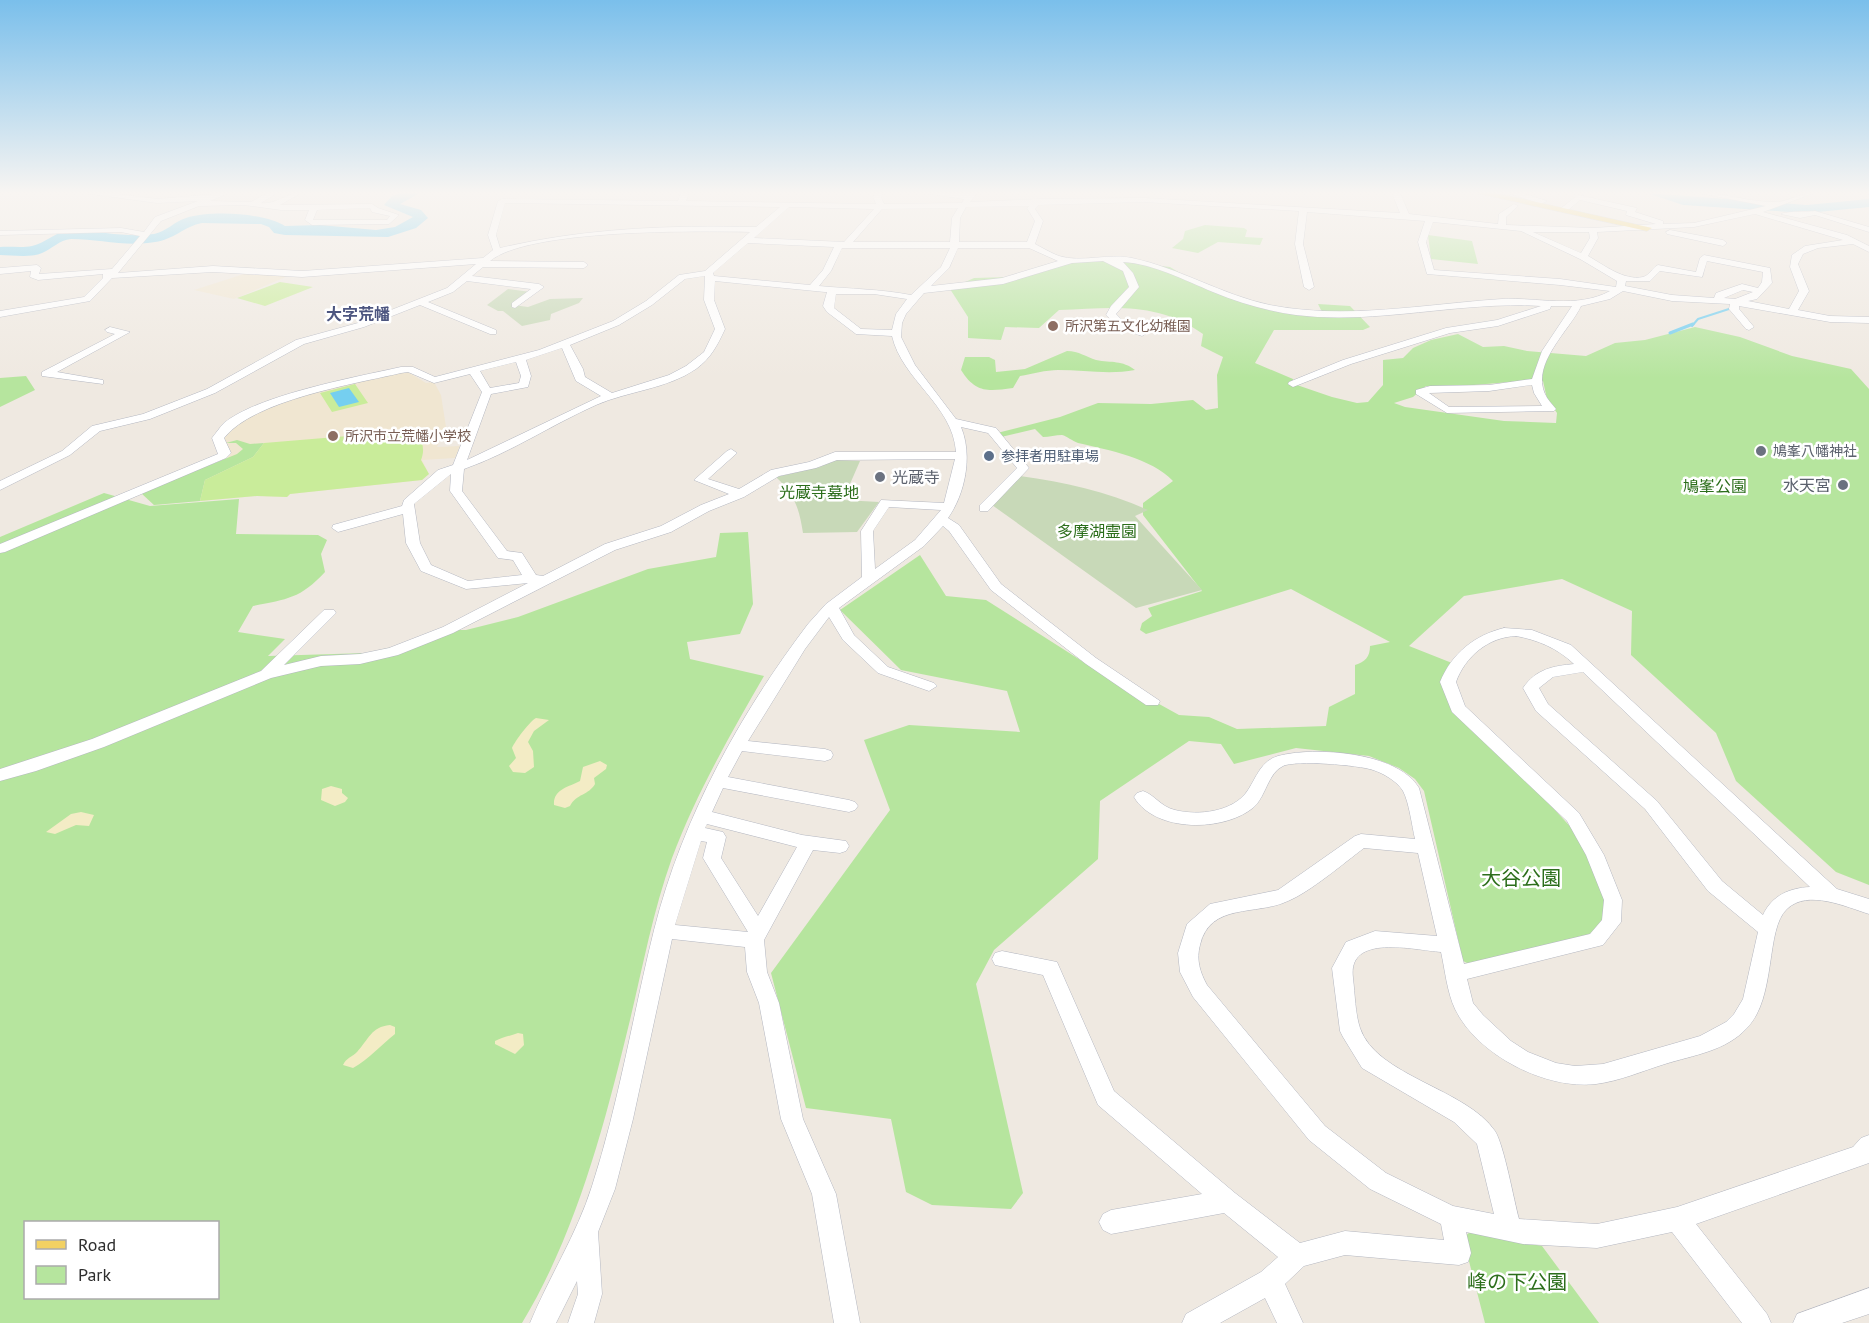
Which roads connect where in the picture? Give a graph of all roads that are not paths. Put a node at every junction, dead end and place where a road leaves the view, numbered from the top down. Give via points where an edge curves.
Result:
1 (127, 255) edge
2 (492, 255) edge
3 (726, 255) edge
4 (837, 255) edge
5 (951, 255) edge
6 (1056, 255) edge
7 (1301, 255) edge
8 (1425, 255) edge
9 (1578, 255) edge
10 (1797, 255) edge
11 (1583, 257) joint
12 (1072, 261) junction
13 (482, 263) junction
14 (584, 265) dead end
15 (0, 271) edge
16 (55, 275) junction
17 (106, 276) junction
18 (710, 276) junction
19 (467, 278) junction
20 (1620, 285) junction
21 (813, 287) junction
22 (1309, 287) dead end
23 (832, 291) junction
24 (1761, 291) junction
25 (919, 294) junction
26 (1719, 301) junction
27 (421, 302) junction
28 (1735, 302) junction
29 (1571, 303) junction
30 (515, 305) dead end
31 (1792, 312) junction
32 (2, 316) edge
33 (1869, 320) edge
34 (1749, 327) dead end
35 (110, 330) dead end
36 (493, 332) dead end
37 (896, 333) junction
38 (1142, 333) dead end
39 (564, 343) junction
40 (520, 358) junction
41 (474, 370) junction
42 (1537, 381) junction
43 (99, 382) dead end
44 (1293, 384) dead end
45 (487, 392) junction
46 (609, 396) junction
47 (953, 422) junction
48 (731, 453) dead end
49 (961, 455) junction
50 (458, 467) junction
51 (0, 486) edge
52 (740, 494) junction
53 (950, 507) junction
54 (984, 508) dead end
55 (407, 509) junction
56 (943, 520) junction
57 (338, 528) dead end
58 (0, 549) edge
59 (537, 579) junction
60 (869, 579) junction
61 (831, 607) junction
62 (328, 613) dead end
63 (1587, 667) junction
64 (266, 675) junction
65 (928, 686) dead end
66 (1152, 701) dead end
67 (738, 745) junction
68 (825, 755) dead end
69 (0, 775) edge
70 (718, 781) junction
71 (1143, 797) dead end
72 (849, 806) dead end
73 (697, 824) junction
74 (808, 843) junction
75 (840, 846) dead end
76 (1426, 847) junction
77 (1830, 894) junction
78 (1869, 907) edge
79 (1768, 930) junction
80 (663, 931) junction
81 (756, 936) junction
82 (1448, 945) junction
83 (1002, 959) dead end
84 (1455, 974) junction
85 (1869, 1145) edge
86 (1227, 1201) junction
87 (1451, 1217) junction
88 (1677, 1219) junction
89 (1112, 1222) dead end
90 (1510, 1230) junction
91 (586, 1231) junction
92 (1297, 1256) junction
93 (1270, 1281) junction
94 (1869, 1301) edge
95 (543, 1323) edge
96 (581, 1323) edge
97 (847, 1323) edge
98 (1195, 1323) edge
99 (1290, 1323) edge
100 (1758, 1323) edge
101 (1806, 1323) edge

1 - 17 street
2 - 13 street
3 - 18 street
4 - 21 street
5 - 25 street via 949,262
6 - 12 street
7 - 22 street
8 - 20 street via 1430,272
9 - 11 street
10 - 31 street via 1794,264 1804,291
11 - 20 street
12 - 25 street via 1003,280
12 - 29 street via 1130,259 1172,270 1256,304 1318,314 1432,310 1505,302
12 - 38 street via 1110,261 1124,266 1134,287 1111,315 1123,326
13 - 14 street
13 - 17 street via 302,274 213,269
13 - 19 street
15 - 16 street via 37,268 33,275
16 - 17 street via 88,269
16 - 17 street via 46,286
17 - 32 street via 87,299
18 - 21 street
18 - 39 street via 682,277 624,319
18 - 46 street via 709,300 720,326 708,354 697,365 673,377
19 - 27 street
19 - 30 street via 539,287
20 - 24 street via 1654,277 1658,268 1700,275 1704,258 1767,270 1767,284
20 - 26 street via 1672,298
20 - 29 street via 1602,298
21 - 23 street
23 - 25 street
23 - 37 street via 830,310 859,332
24 - 26 street via 1742,287 1719,295
24 - 28 street
25 - 37 street via 900,315
26 - 28 street
27 - 36 street
27 - 51 street via 362,325 300,342 211,391 146,417 96,428 66,453
28 - 31 street
28 - 34 street via 1734,309
29 - 42 street via 1577,306 1541,358
29 - 44 street via 1540,308 1498,323 1449,330 1347,362
31 - 33 street via 1841,321
35 - 43 street via 125,332 46,374
37 - 47 street via 902,352
39 - 40 street
39 - 46 street via 580,379
40 - 41 street
40 - 45 street via 526,376 524,385
41 - 45 street
41 - 58 street via 434,380 409,369 401,370 309,391 228,423 218,438 225,453 222,456
42 - 42 street via 1489,388 1420,392 1447,410 1550,409 1539,393
45 - 50 street
46 - 50 street via 487,457
47 - 49 street
47 - 54 street via 992,430 1023,468
48 - 52 street via 700,480
49 - 52 street via 835,456 775,473
49 - 53 street
50 - 55 street via 436,476 408,503
50 - 59 street via 456,491 464,505 503,555 517,556
52 - 59 street via 666,530 610,547 554,578
53 - 56 street
53 - 60 street via 885,503 867,531
55 - 57 street
55 - 59 street via 413,543 426,568 466,585
56 - 60 street via 916,547
56 - 66 street via 954,528 996,587 1091,661
59 - 64 street via 478,616 393,652 321,661
60 - 61 street
61 - 65 street via 848,637 883,670
61 - 67 street via 790,661
62 - 64 street
63 - 77 street
63 - 79 street via 1545,673 1535,679 1531,688 1535,697 1651,805 1714,886
63 - 84 street via 1566,648 1539,636 1505,631 1488,636 1454,665 1448,682 1458,708 1573,817 1595,855 1613,900 1611,922 1596,940
64 - 69 street via 98,742
67 - 68 street
67 - 70 street
70 - 72 street
70 - 73 street
71 - 76 street via 1166,814 1197,818 1228,813 1249,801 1270,767 1281,760 1297,757 1376,764 1411,788
73 - 74 street
73 - 80 street
73 - 81 street via 717,837 712,858
74 - 75 street
74 - 81 street
76 - 82 street
76 - 87 street via 1361,841 1283,896 1217,909 1194,929 1188,952 1190,972 1200,991 1317,1133 1378,1181
77 - 78 street
77 - 79 street via 1782,902 1774,910
79 - 84 street via 1755,995 1737,1025 1716,1041 1594,1075 1545,1069 1501,1046 1478,1026 1464,1006
80 - 81 street
80 - 91 street via 613,1153
81 - 97 street via 757,972 770,1003 792,1119 824,1194
82 - 84 street
82 - 90 street via 1375,939 1353,948 1342,968 1350,1031 1370,1061 1462,1115 1487,1138
83 - 86 street via 1050,968 1106,1098
85 - 88 street via 1862,1155
86 - 89 street
86 - 92 street
87 - 90 street
87 - 92 street via 1460,1253 1345,1243
88 - 90 street via 1597,1236
88 - 100 street
91 - 95 street
91 - 96 street via 590,1294
92 - 93 street
93 - 98 street
93 - 99 street
94 - 101 street

